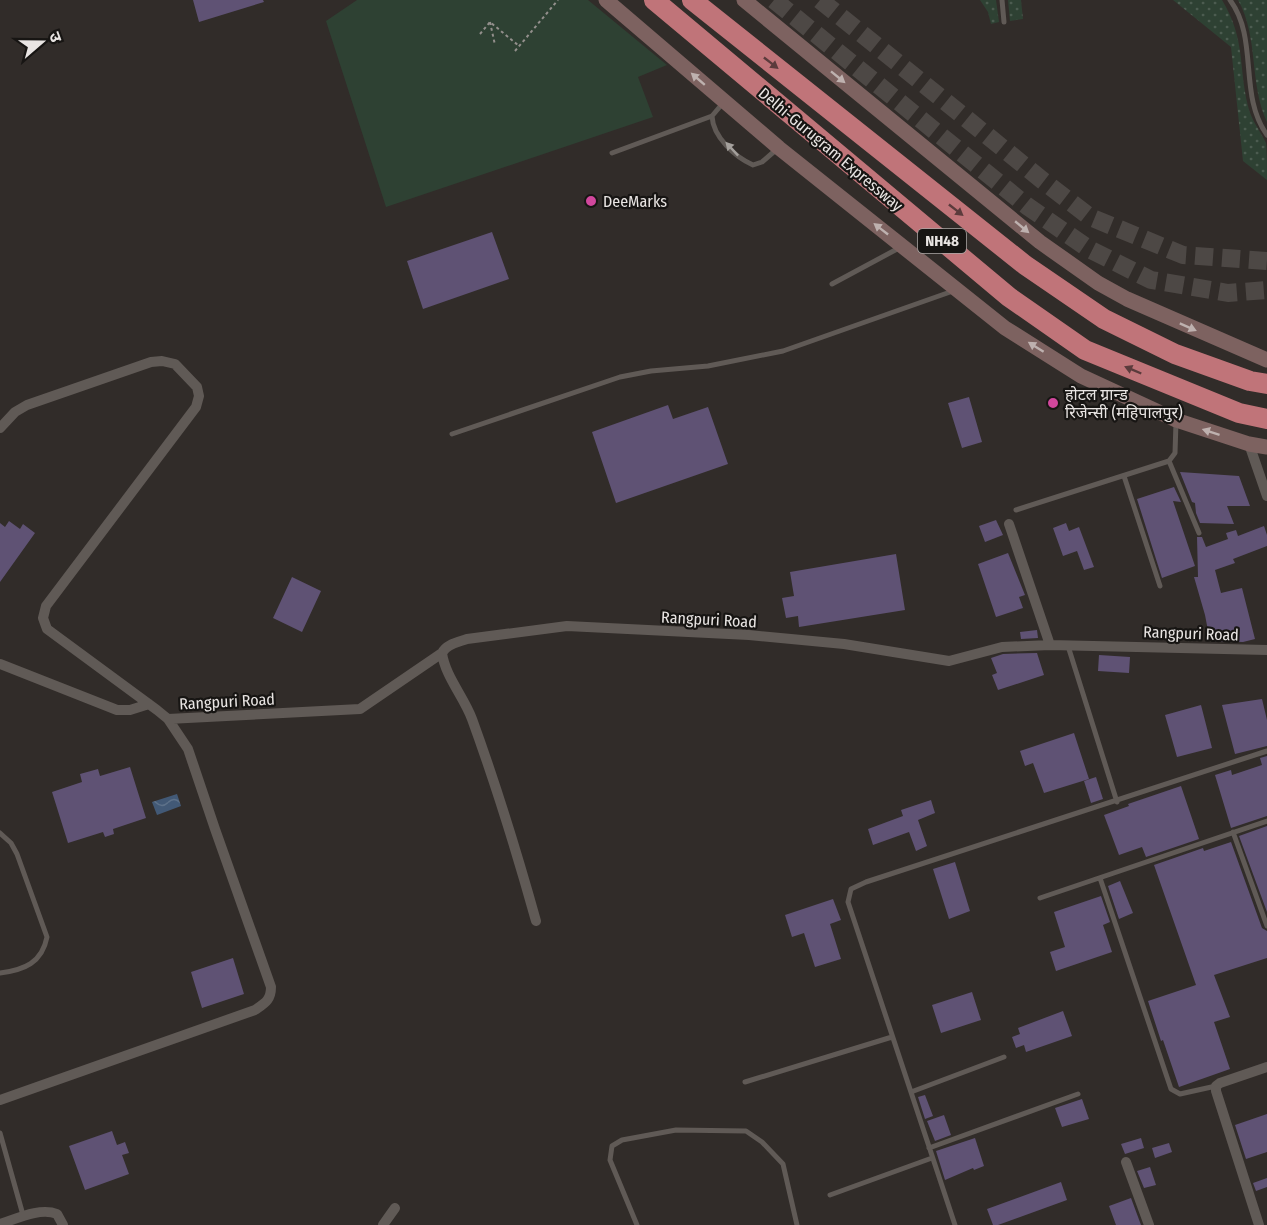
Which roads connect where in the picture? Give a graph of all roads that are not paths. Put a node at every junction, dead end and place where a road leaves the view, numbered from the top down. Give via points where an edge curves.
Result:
1 (606, 0) edge
2 (654, 0) edge
3 (692, 0) edge
4 (744, 0) edge
5 (1002, 0) edge
6 (1230, 0) edge
7 (1004, 22) dead end
8 (725, 102) junction
9 (712, 116) junction
10 (1267, 135) edge
11 (778, 147) junction
12 (612, 153) dead end
13 (903, 246) junction
14 (832, 284) dead end
15 (957, 289) junction
16 (1267, 360) edge
17 (1267, 384) edge
18 (1267, 419) edge
19 (1176, 420) junction
20 (0, 428) edge
21 (452, 434) dead end
22 (1249, 444) junction
23 (1267, 447) edge
24 (1169, 460) junction
25 (1124, 476) junction
26 (1267, 496) edge
27 (1016, 510) dead end
28 (1009, 524) dead end
29 (1199, 533) dead end
30 (1160, 586) dead end
31 (1050, 645) junction
32 (1068, 646) junction
33 (1267, 650) edge
34 (441, 653) junction
35 (0, 664) edge
36 (150, 704) junction
37 (168, 719) junction
38 (1267, 751) edge
39 (1117, 802) junction
40 (1267, 821) edge
41 (1233, 832) junction
42 (0, 833) edge
43 (1100, 878) junction
44 (1040, 898) dead end
45 (536, 921) dead end
46 (1267, 926) edge
47 (0, 973) edge
48 (892, 1037) junction
49 (1004, 1057) dead end
50 (1267, 1067) edge
51 (745, 1082) dead end
52 (1216, 1086) junction
53 (910, 1092) junction
54 (1078, 1094) dead end
55 (0, 1100) edge
56 (0, 1133) edge
57 (929, 1148) junction
58 (932, 1158) junction
59 (1126, 1162) dead end
60 (830, 1195) dead end
61 (395, 1208) dead end
62 (23, 1216) junction
63 (0, 1224) edge
64 (63, 1225) edge
65 (383, 1225) edge
66 (637, 1225) edge
67 (797, 1225) edge
68 (955, 1225) edge
69 (1149, 1225) edge
70 (1259, 1225) edge

8 -> 1 main road
18 -> 2 highway, Delhi-Gurugram Expressway / NH48 via 1239,413 1085,350 1009,297
3 -> 17 highway, Delhi-Gurugram Expressway / NH48 via 1025,265 1104,319 1175,354
4 -> 16 main road via 1088,277 1127,299
5 - 7 lane
6 - 10 lane via 1244,35 1252,100
8 - 9 lane
8 - 11 main road
11 -> 9 lane via 762,162 745,162 719,136
9 - 12 lane
13 -> 11 main road
13 - 14 lane
13 - 15 main road
19 -> 15 main road via 1081,376 1005,328
15 - 21 lane via 777,353 700,368 620,377
22 -> 19 main road
19 - 24 lane via 1175,453
20 - 36 street via 27,405 151,362 175,364 197,387 196,407 44,612 47,629
22 - 23 main road
22 - 26 street
24 - 25 lane
24 - 29 lane
25 - 27 lane
25 - 30 lane
28 - 31 street
31 - 32 street, Rangpuri Road
31 - 34 street, Rangpuri Road via 997,647 949,661 844,644 567,626 467,639
32 - 33 street, Rangpuri Road
32 - 39 lane
34 - 37 street, Rangpuri Road via 360,709
34 - 45 street via 472,720
35 - 36 street via 117,710
36 - 37 street
37 - 55 street via 188,748 272,987 271,995 255,1010
38 - 39 lane
39 - 48 lane via 851,889 849,902
40 - 41 lane
41 - 43 lane
41 - 46 lane
42 - 47 lane via 12,843 17,854 47,937 37,959 14,971
43 - 44 lane
43 - 52 lane via 1172,1089 1180,1094
48 - 51 lane
48 - 53 lane
49 - 53 lane
50 - 52 street
52 - 70 street
53 - 57 lane
54 - 57 lane
56 - 62 lane
57 - 58 lane
58 - 60 lane
58 - 68 lane
59 - 69 street
61 - 65 street
62 - 63 street
62 - 64 street via 53,1212
66 - 67 lane via 610,1160 612,1146 622,1140 676,1130 709,1129 746,1131 777,1156 786,1174

